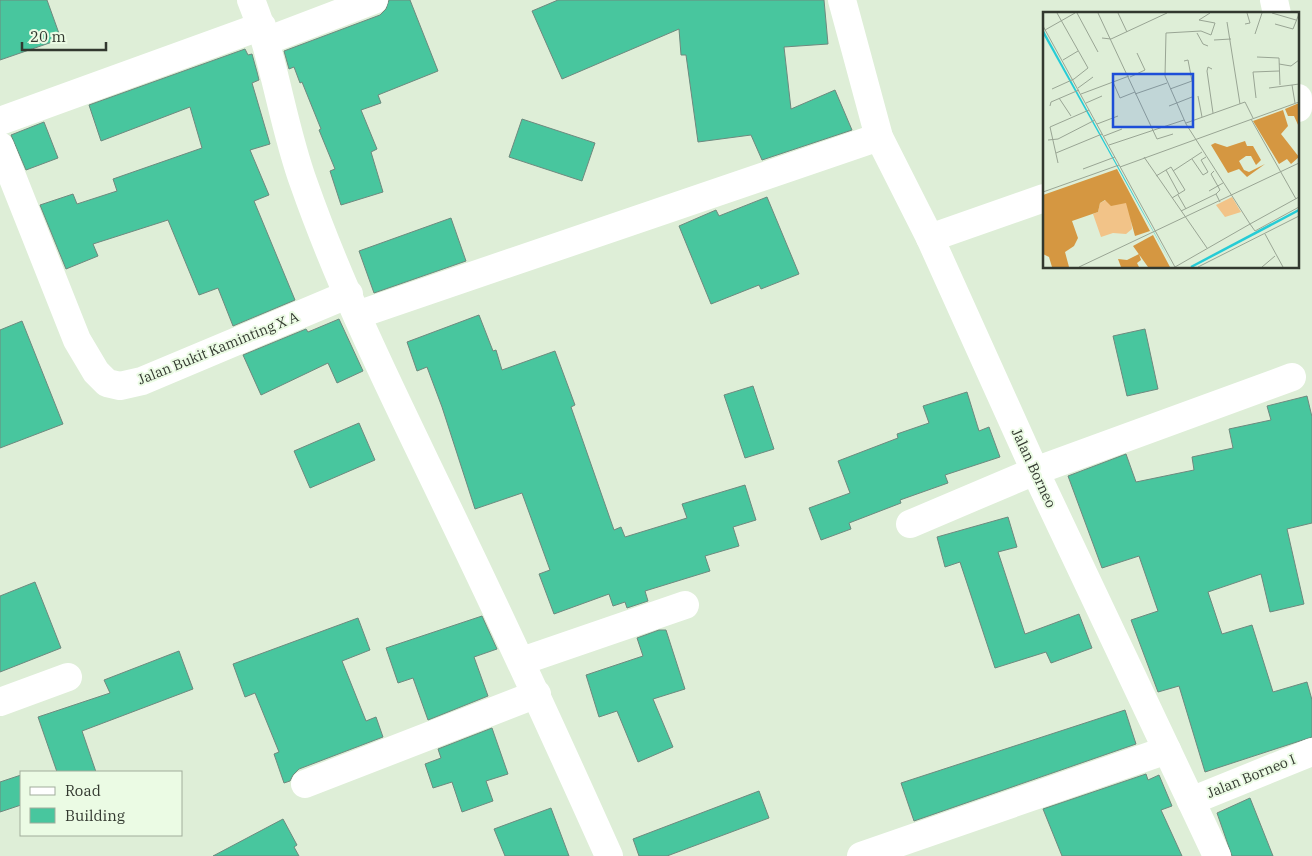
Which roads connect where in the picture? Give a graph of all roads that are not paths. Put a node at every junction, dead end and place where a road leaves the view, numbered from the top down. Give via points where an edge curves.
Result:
1 (251, 0) edge
2 (374, 0) edge
3 (842, 0) edge
4 (264, 34) junction
5 (0, 121) edge
6 (879, 138) junction
7 (0, 146) edge
8 (1043, 198) edge
9 (930, 238) junction
10 (353, 304) junction
11 (1292, 377) dead end
12 (1035, 470) junction
13 (910, 524) dead end
14 (685, 605) dead end
15 (522, 661) junction
16 (68, 677) dead end
17 (537, 694) junction
18 (0, 702) edge
19 (1167, 750) junction
20 (1312, 752) edge
21 (304, 784) dead end
22 (1191, 801) junction
23 (609, 856) edge
24 (861, 856) edge
25 (1217, 856) edge

1 - 4 street
2 - 4 street
3 - 6 street, Jalan Borneo
4 - 5 street
4 - 10 street via 304,184
6 - 9 street, Jalan Borneo
6 - 10 street
7 - 10 street, Jalan Bukit Kaminting X A via 77,340 107,384 120,386 142,381
8 - 9 street
9 - 12 street, Jalan Borneo
10 - 15 street
11 - 12 street
12 - 13 street
12 - 19 street, Jalan Borneo
14 - 15 street
15 - 17 street
16 - 18 street
17 - 21 street
17 - 23 street
19 - 22 street, Jalan Borneo
19 - 24 street
20 - 22 street, Jalan Borneo I
22 - 25 street, Jalan Borneo

